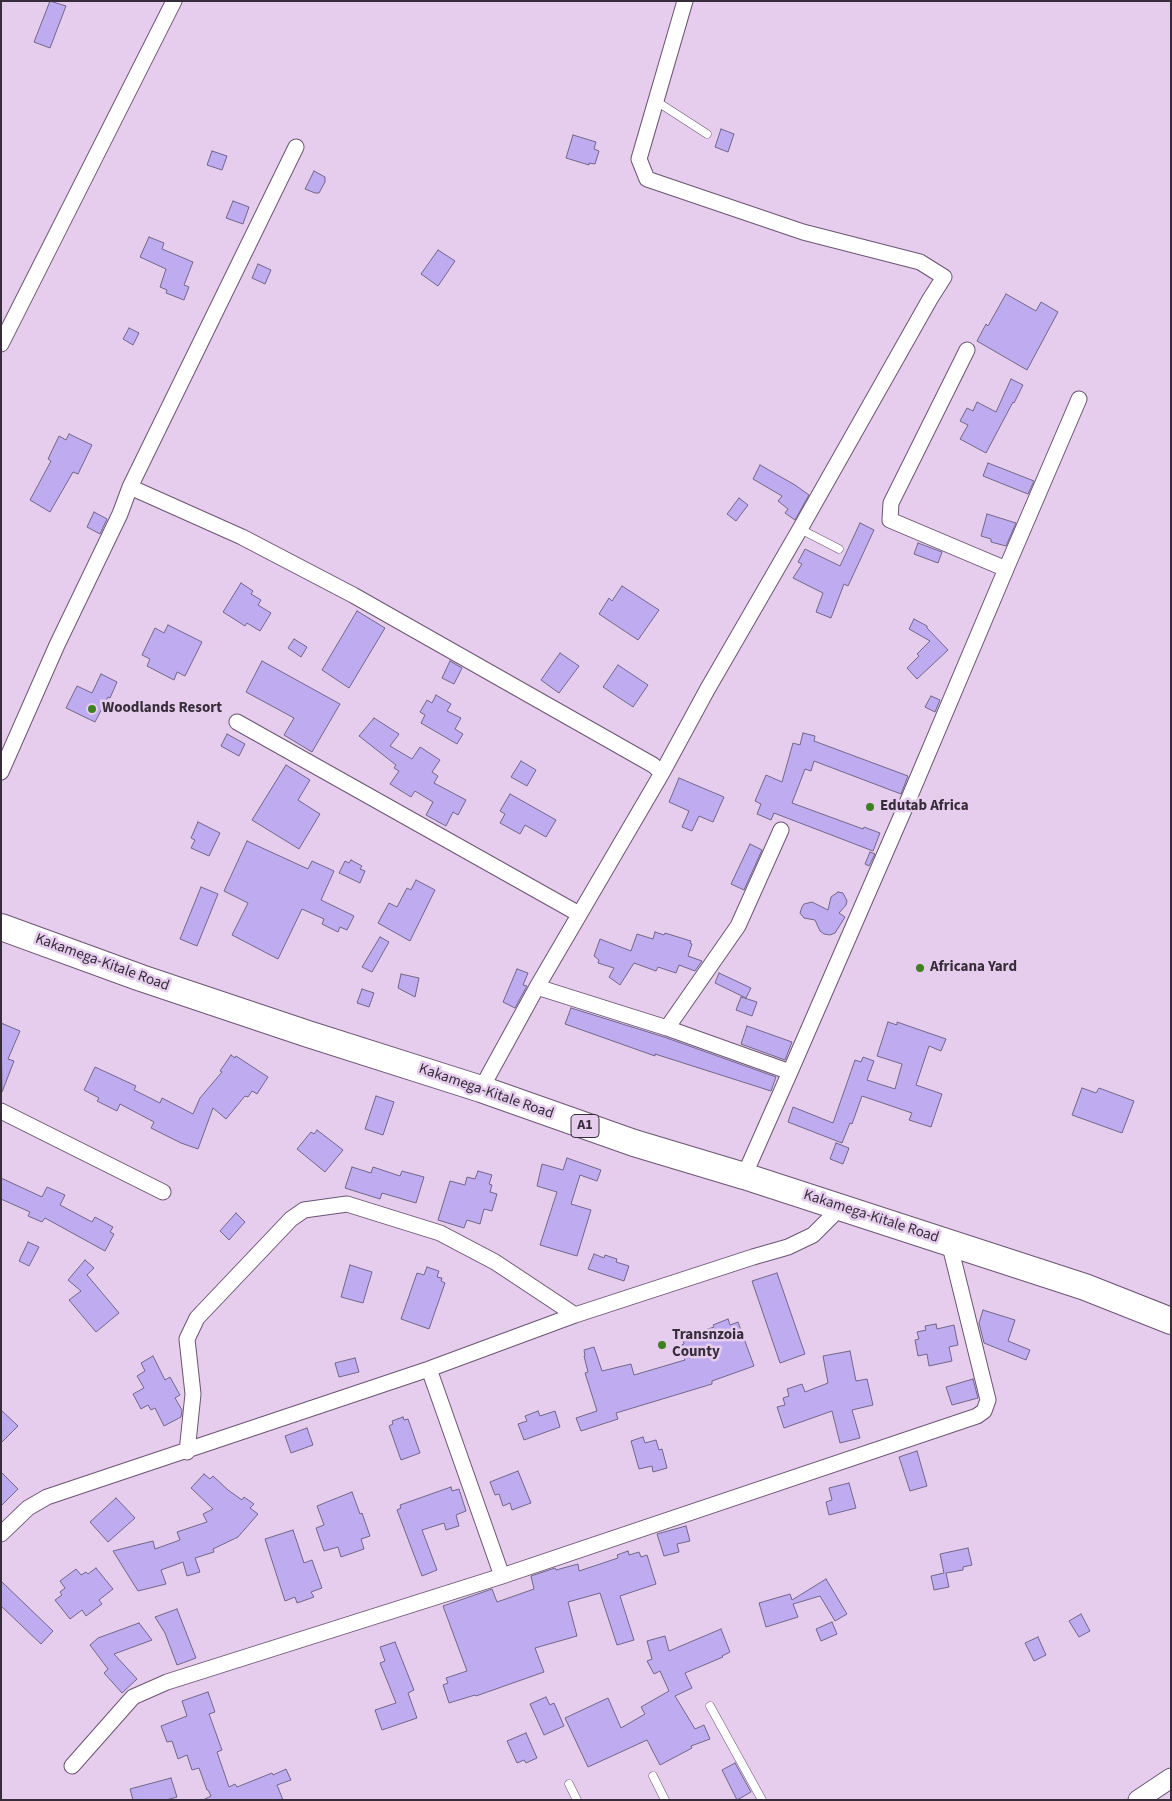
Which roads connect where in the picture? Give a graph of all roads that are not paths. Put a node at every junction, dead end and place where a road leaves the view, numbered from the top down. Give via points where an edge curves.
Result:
1 (174, 1) edge
2 (685, 1) edge
3 (656, 101) junction
4 (707, 134) dead end
5 (296, 147) dead end
6 (1, 344) edge
7 (967, 350) dead end
8 (1079, 399) dead end
9 (130, 488) junction
10 (800, 529) junction
11 (839, 549) dead end
12 (1006, 569) junction
13 (237, 722) dead end
14 (1, 772) edge
15 (662, 773) junction
16 (781, 830) dead end
17 (579, 914) junction
18 (4, 932) edge
19 (537, 987) junction
20 (667, 1028) junction
21 (790, 1072) junction
22 (481, 1089) junction
23 (1, 1111) edge
24 (744, 1176) junction
25 (163, 1192) dead end
26 (840, 1208) junction
27 (949, 1242) junction
28 (575, 1315) junction
29 (1171, 1320) edge
30 (428, 1370) junction
31 (187, 1452) junction
32 (1, 1534) edge
33 (502, 1576) junction
34 (710, 1706) dead end
35 (72, 1766) dead end
36 (653, 1776) dead end
37 (1170, 1781) edge
38 (569, 1784) dead end
39 (577, 1800) edge
40 (665, 1800) edge
41 (762, 1800) edge
42 (1138, 1800) edge

1 - 6 street
2 - 3 street
3 - 4 lane
3 - 10 street via 639,159 647,179 803,232 920,262 944,277
5 - 9 street
7 - 12 street via 891,503 890,520
8 - 12 street
9 - 14 street
9 - 15 street via 242,537 344,591
10 - 11 lane
10 - 15 street via 706,690
12 - 21 street
13 - 17 street
15 - 17 street
16 - 20 street via 738,926
17 - 19 street
18 - 22 highway, Kakamega-Kitale Road / A1
19 - 20 street
19 - 22 street
20 - 21 street
21 - 24 street
22 - 24 highway, Kakamega-Kitale Road / A1 via 634,1143
23 - 25 street
24 - 26 highway, Kakamega-Kitale Road / A1
26 - 27 highway, Kakamega-Kitale Road / A1
26 - 28 street via 813,1235 788,1247
27 - 29 highway, Kakamega-Kitale Road / A1 via 1085,1287
27 - 33 street via 988,1400 984,1411
28 - 30 street
28 - 31 street via 495,1262 440,1233 348,1204 304,1210 291,1219 197,1318 187,1339 193,1394
30 - 31 street
30 - 33 street
31 - 32 street via 47,1497 28,1508
33 - 35 street via 146,1690 133,1697
34 - 41 lane
36 - 40 lane
37 - 42 street
38 - 39 lane

